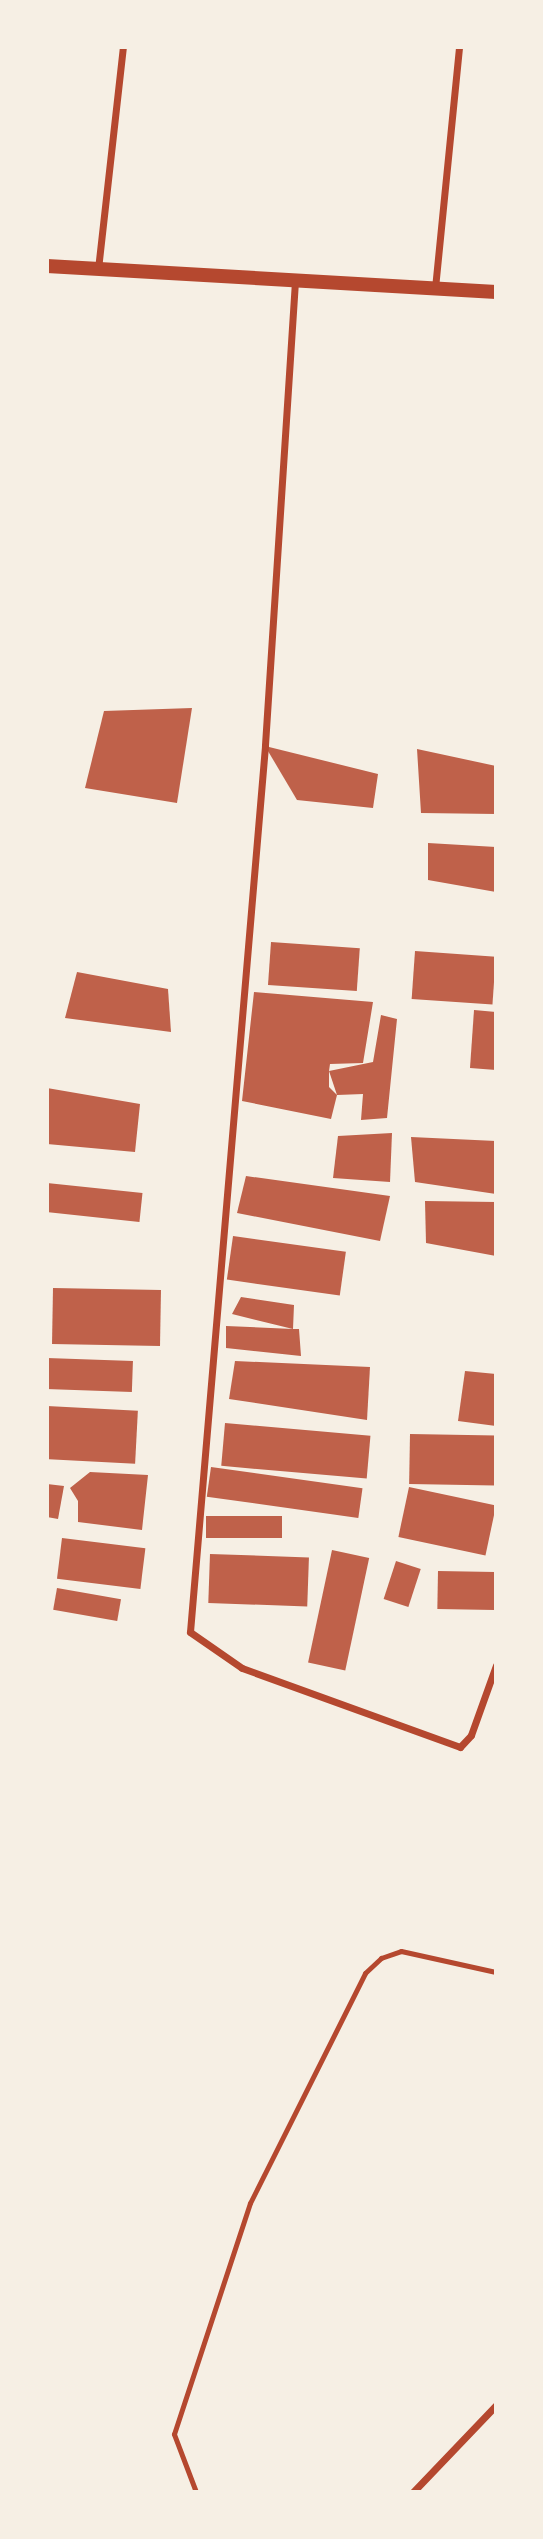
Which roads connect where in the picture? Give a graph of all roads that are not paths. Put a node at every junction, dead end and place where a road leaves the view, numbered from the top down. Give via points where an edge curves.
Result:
1 (123, 47) edge
2 (460, 47) edge
3 (47, 266) edge
4 (98, 270) junction
5 (295, 281) junction
6 (435, 288) junction
7 (496, 292) edge
8 (496, 1665) edge
9 (496, 1972) edge
10 (496, 2405) edge
11 (196, 2492) edge
12 (414, 2492) edge

1 - 4 street
2 - 6 street
3 - 4 main road
4 - 5 main road
5 - 6 main road
5 - 8 street via 265,746 190,1632 242,1668 460,1747 471,1735
6 - 7 main road
9 - 11 lane via 401,1951 381,1958 365,1973 250,2203 174,2434
10 - 12 street

